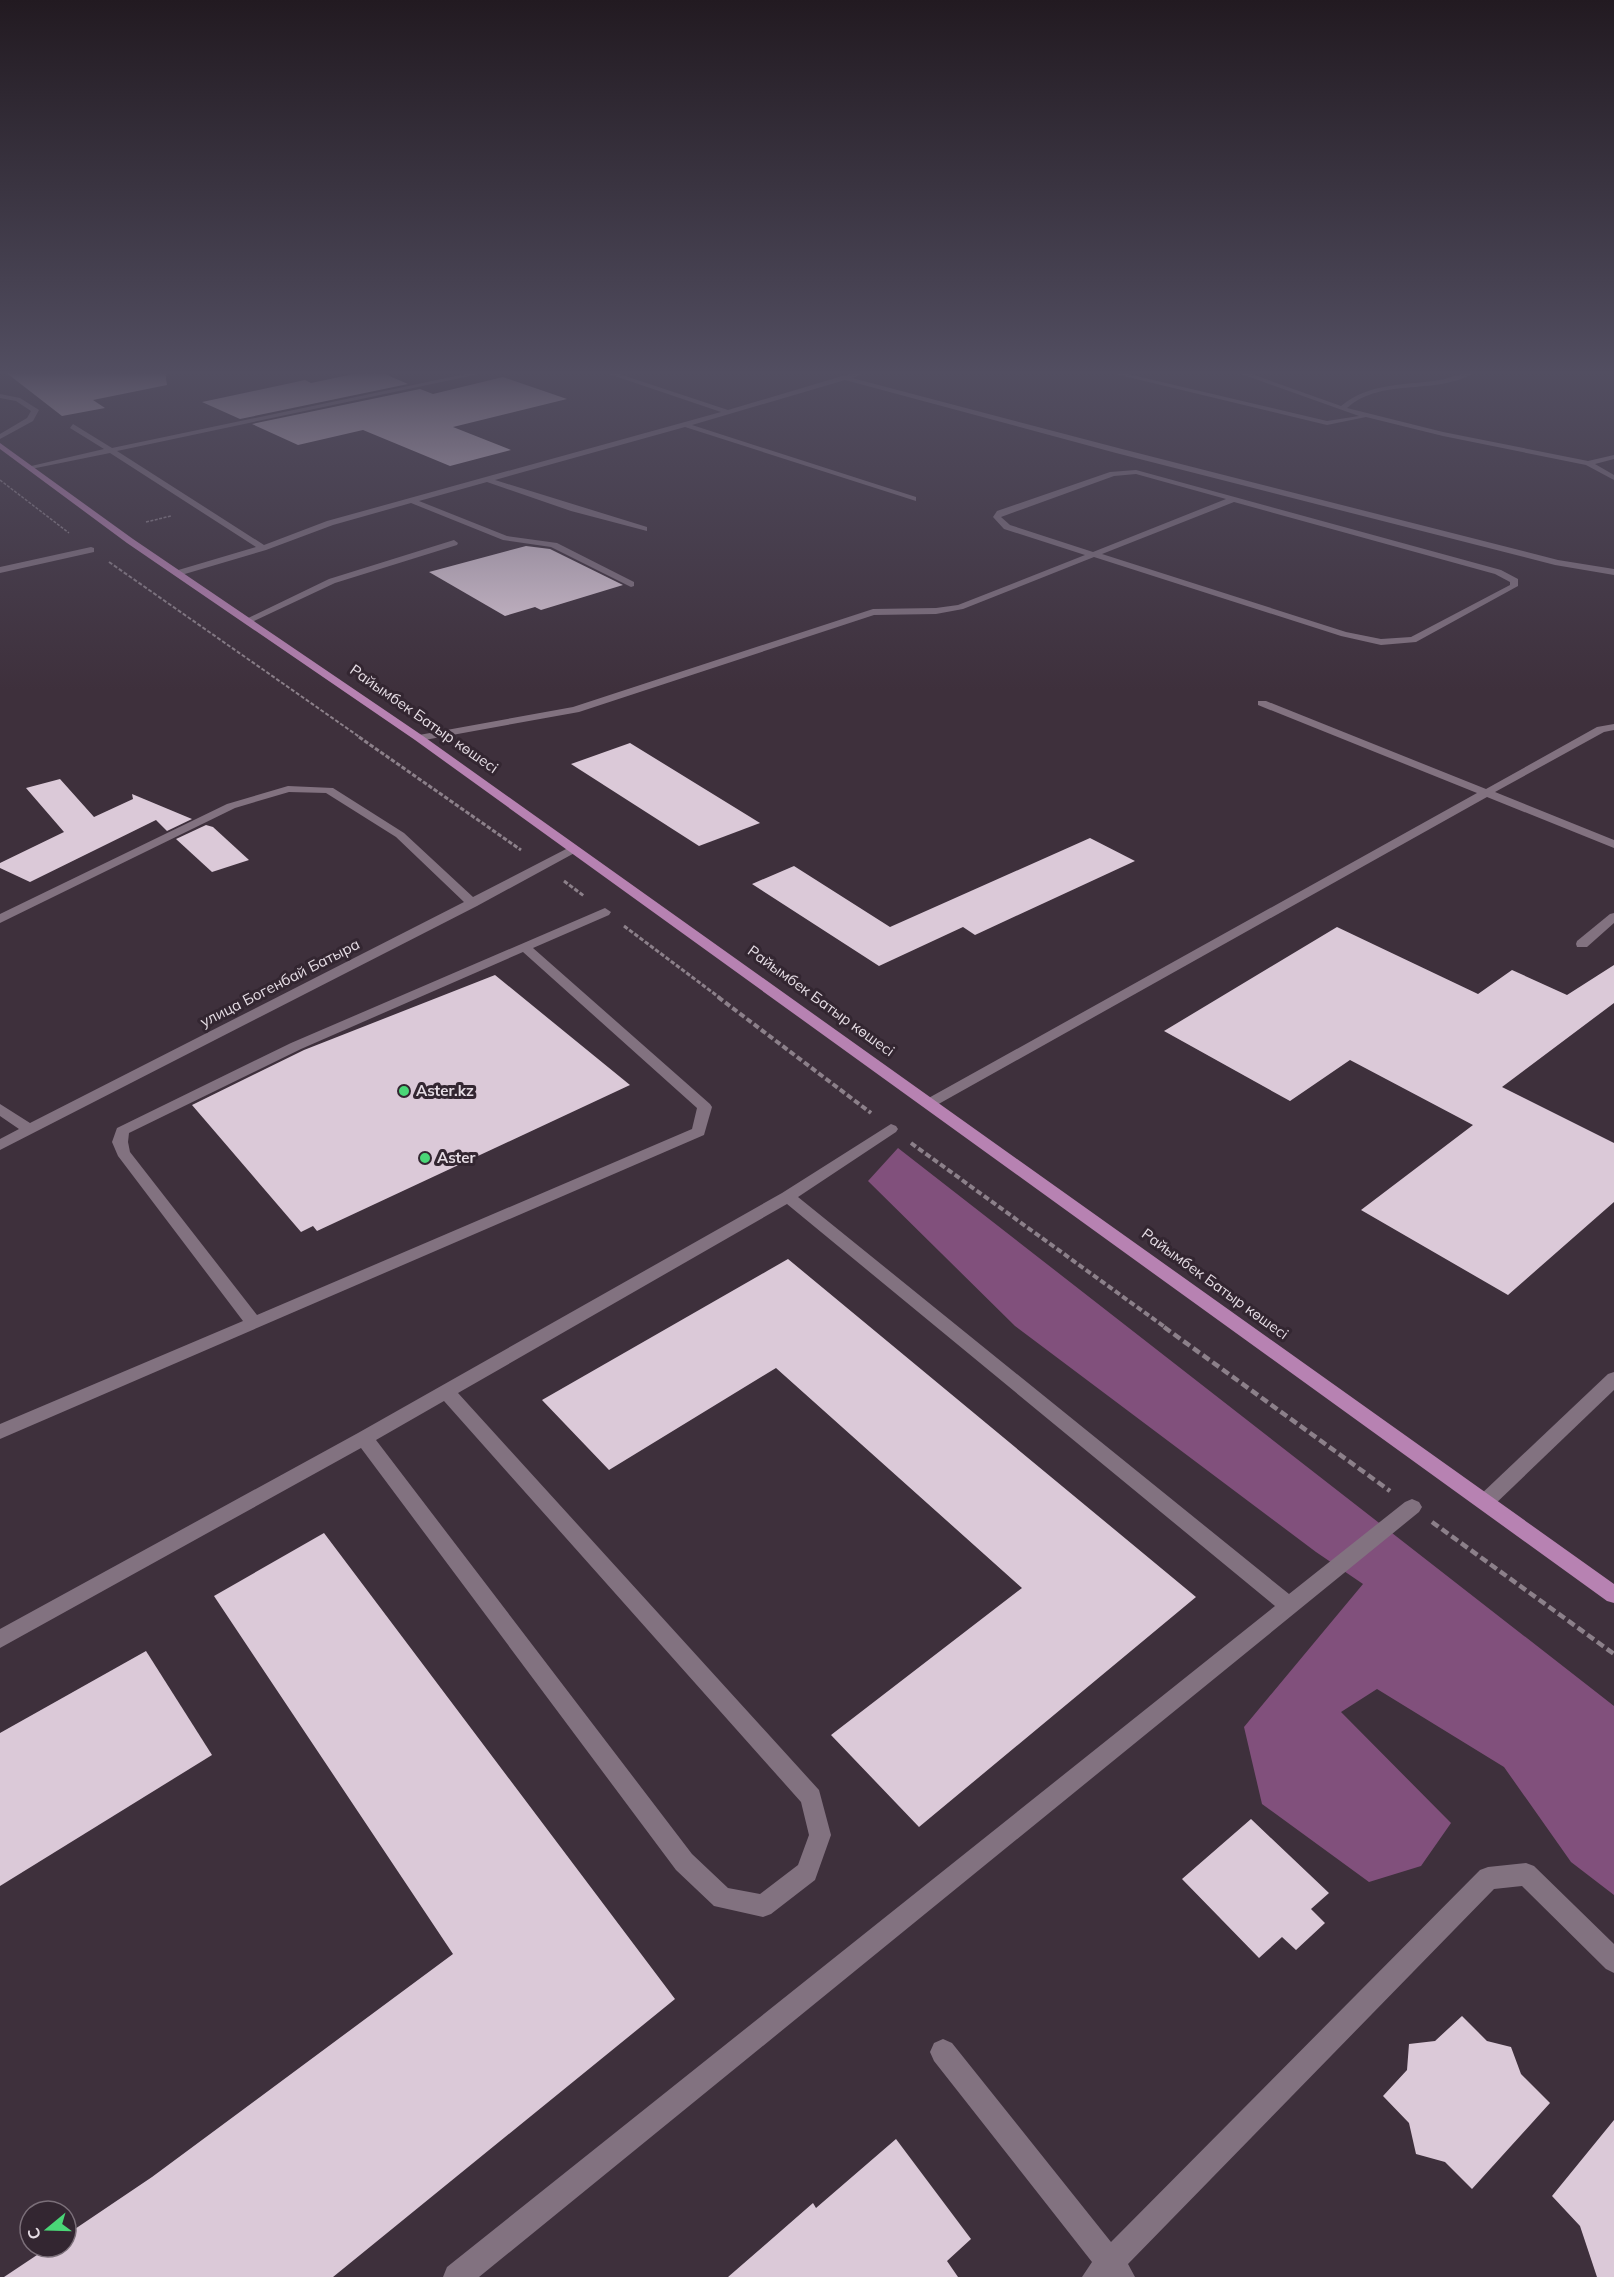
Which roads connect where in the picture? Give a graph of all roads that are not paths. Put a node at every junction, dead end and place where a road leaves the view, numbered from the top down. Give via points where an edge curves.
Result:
1 (46, 477) edge
2 (154, 477) edge
3 (498, 477) edge
4 (847, 477) edge
5 (1106, 477) edge
6 (1158, 477) edge
7 (1222, 477) edge
8 (488, 480) junction
9 (913, 499) dead end
10 (1234, 499) junction
11 (412, 501) junction
12 (644, 529) dead end
13 (454, 543) dead end
14 (263, 548) junction
15 (91, 550) road end
16 (1093, 553) junction
17 (0, 570) edge
18 (1614, 572) edge
19 (178, 573) junction
20 (631, 584) dead end
21 (249, 620) junction
22 (1262, 703) dead end
23 (1614, 727) edge
24 (419, 738) junction
25 (1484, 794) junction
26 (1614, 844) edge
27 (574, 850) junction
28 (473, 903) junction
29 (605, 912) road end
30 (1614, 917) edge
31 (0, 919) edge
32 (1582, 944) dead end
33 (524, 947) junction
34 (930, 1103) junction
35 (0, 1109) edge
36 (891, 1129) road end
37 (30, 1130) junction
38 (0, 1145) edge
39 (788, 1197) junction
40 (254, 1323) junction
41 (1614, 1379) edge
42 (446, 1392) junction
43 (0, 1432) edge
44 (364, 1438) junction
45 (1485, 1502) junction
46 (1412, 1507) road end
47 (1614, 1595) edge
48 (1289, 1606) junction
49 (0, 1639) edge
50 (1614, 1961) edge
51 (943, 2052) dead end
52 (1109, 2272) edge
53 (457, 2277) edge

1 - 19 main road, Райымбек Батыр көшесі
2 - 14 street
3 - 8 street
4 - 9 street
5 - 16 street via 997,517 1007,526
6 - 10 street
7 - 18 street via 1558,563
8 - 11 street
8 - 12 street
10 - 16 street
10 - 16 street via 1498,572 1515,581 1514,586 1413,640 1381,642 1344,634
11 - 14 street via 330,523
11 - 20 street via 506,538 554,545
13 - 21 street via 332,581
14 - 19 street
15 - 17 street
16 - 24 street via 960,607 873,612 575,710
19 - 21 main road, Райымбек Батыр көшесі
21 - 24 main road, Райымбек Батыр көшесі
22 - 25 street
23 - 25 street via 1601,729
24 - 27 main road, Райымбек Батыр көшесі
25 - 26 street via 1498,796
25 - 34 street
27 - 28 street, улица Богенбай Батыра
27 - 34 main road, Райымбек Батыр көшесі
28 - 31 street via 400,835 329,790 288,789 231,806
28 - 37 street, улица Богенбай Батыра
29 - 33 street
30 - 32 street
33 - 40 street via 296,1046 122,1131 123,1154
33 - 40 street via 705,1107 699,1132
34 - 45 main road, Райымбек Батыр көшесі
35 - 37 street
36 - 39 street
37 - 38 street, улица Богенбай Батыра
39 - 42 street
39 - 48 street
40 - 43 street
41 - 45 street
42 - 44 street
42 - 44 street via 811,1797 820,1835 807,1872 763,1906 722,1898 684,1862
44 - 49 street
45 - 47 main road, Райымбек Батыр көшесі
46 - 48 street
48 - 53 street
50 - 52 street via 1526,1874 1488,1878
51 - 52 street

